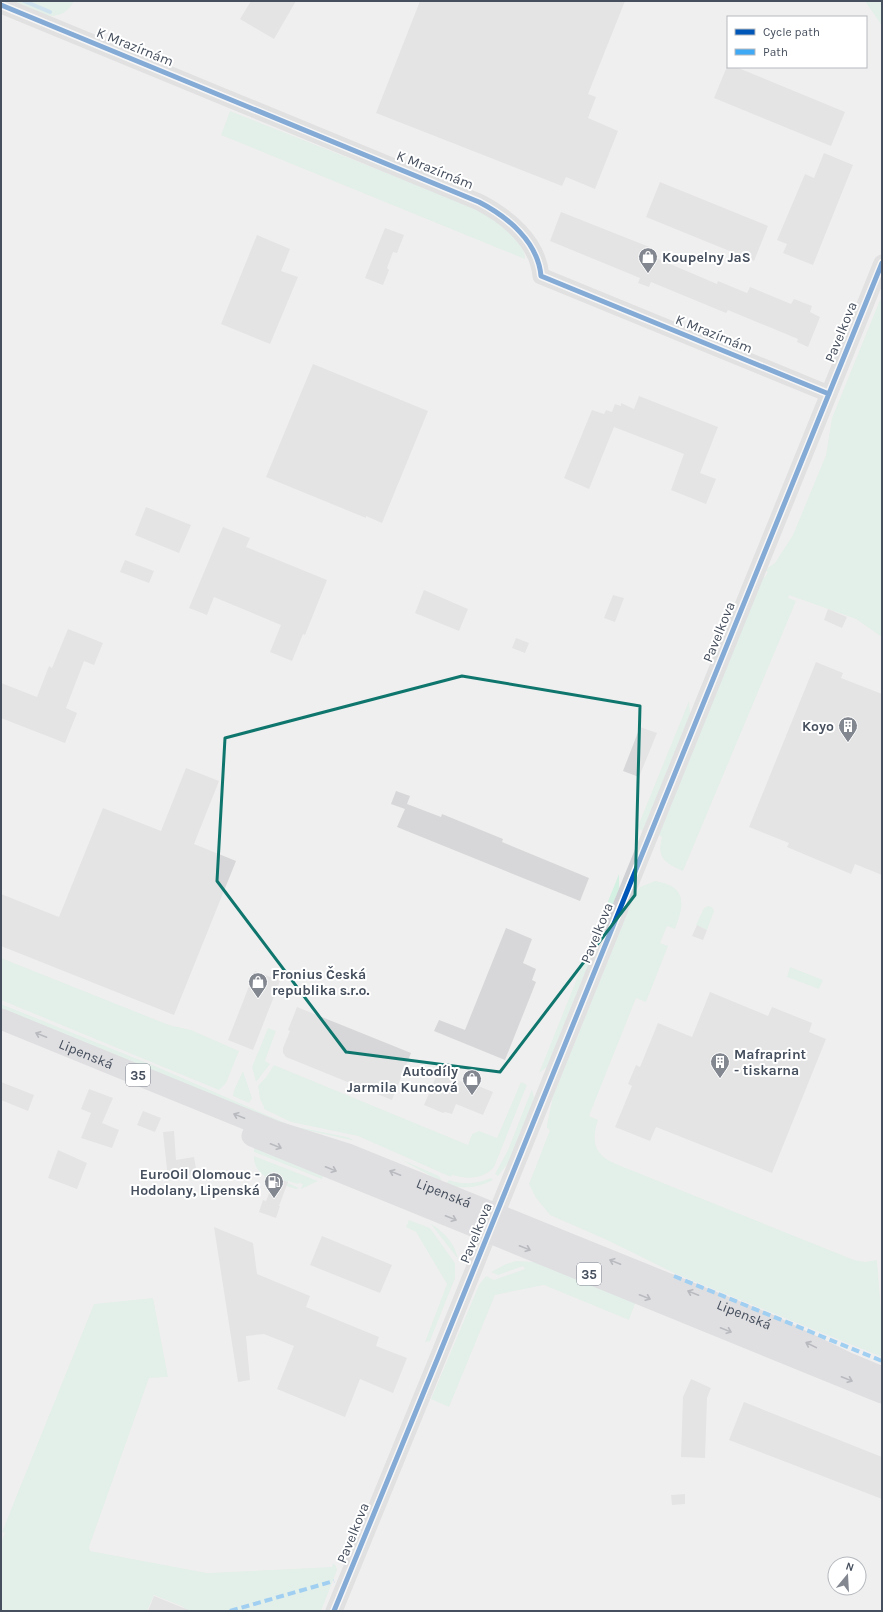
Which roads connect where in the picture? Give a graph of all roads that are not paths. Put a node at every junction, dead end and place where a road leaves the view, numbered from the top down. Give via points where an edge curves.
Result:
1 (1, 5) edge
2 (882, 262) edge
3 (829, 394) junction
4 (1, 1019) edge
5 (1, 1034) edge
6 (496, 1214) junction
7 (489, 1233) junction
8 (882, 1377) edge
9 (882, 1393) edge
10 (334, 1611) edge

1 - 3 street, K Mrazírnám via 479,202 501,214 518,229 536,257 541,276
2 - 3 street, Pavelkova
3 - 6 street, Pavelkova
6 -> 4 main road, Lipenská / 35 via 348,1154 276,1131
5 -> 7 main road, Lipenská / 35
6 - 7 street, Pavelkova
8 -> 6 main road, Lipenská / 35 via 768,1324
7 -> 9 main road, Lipenská / 35
7 - 10 street, Pavelkova

